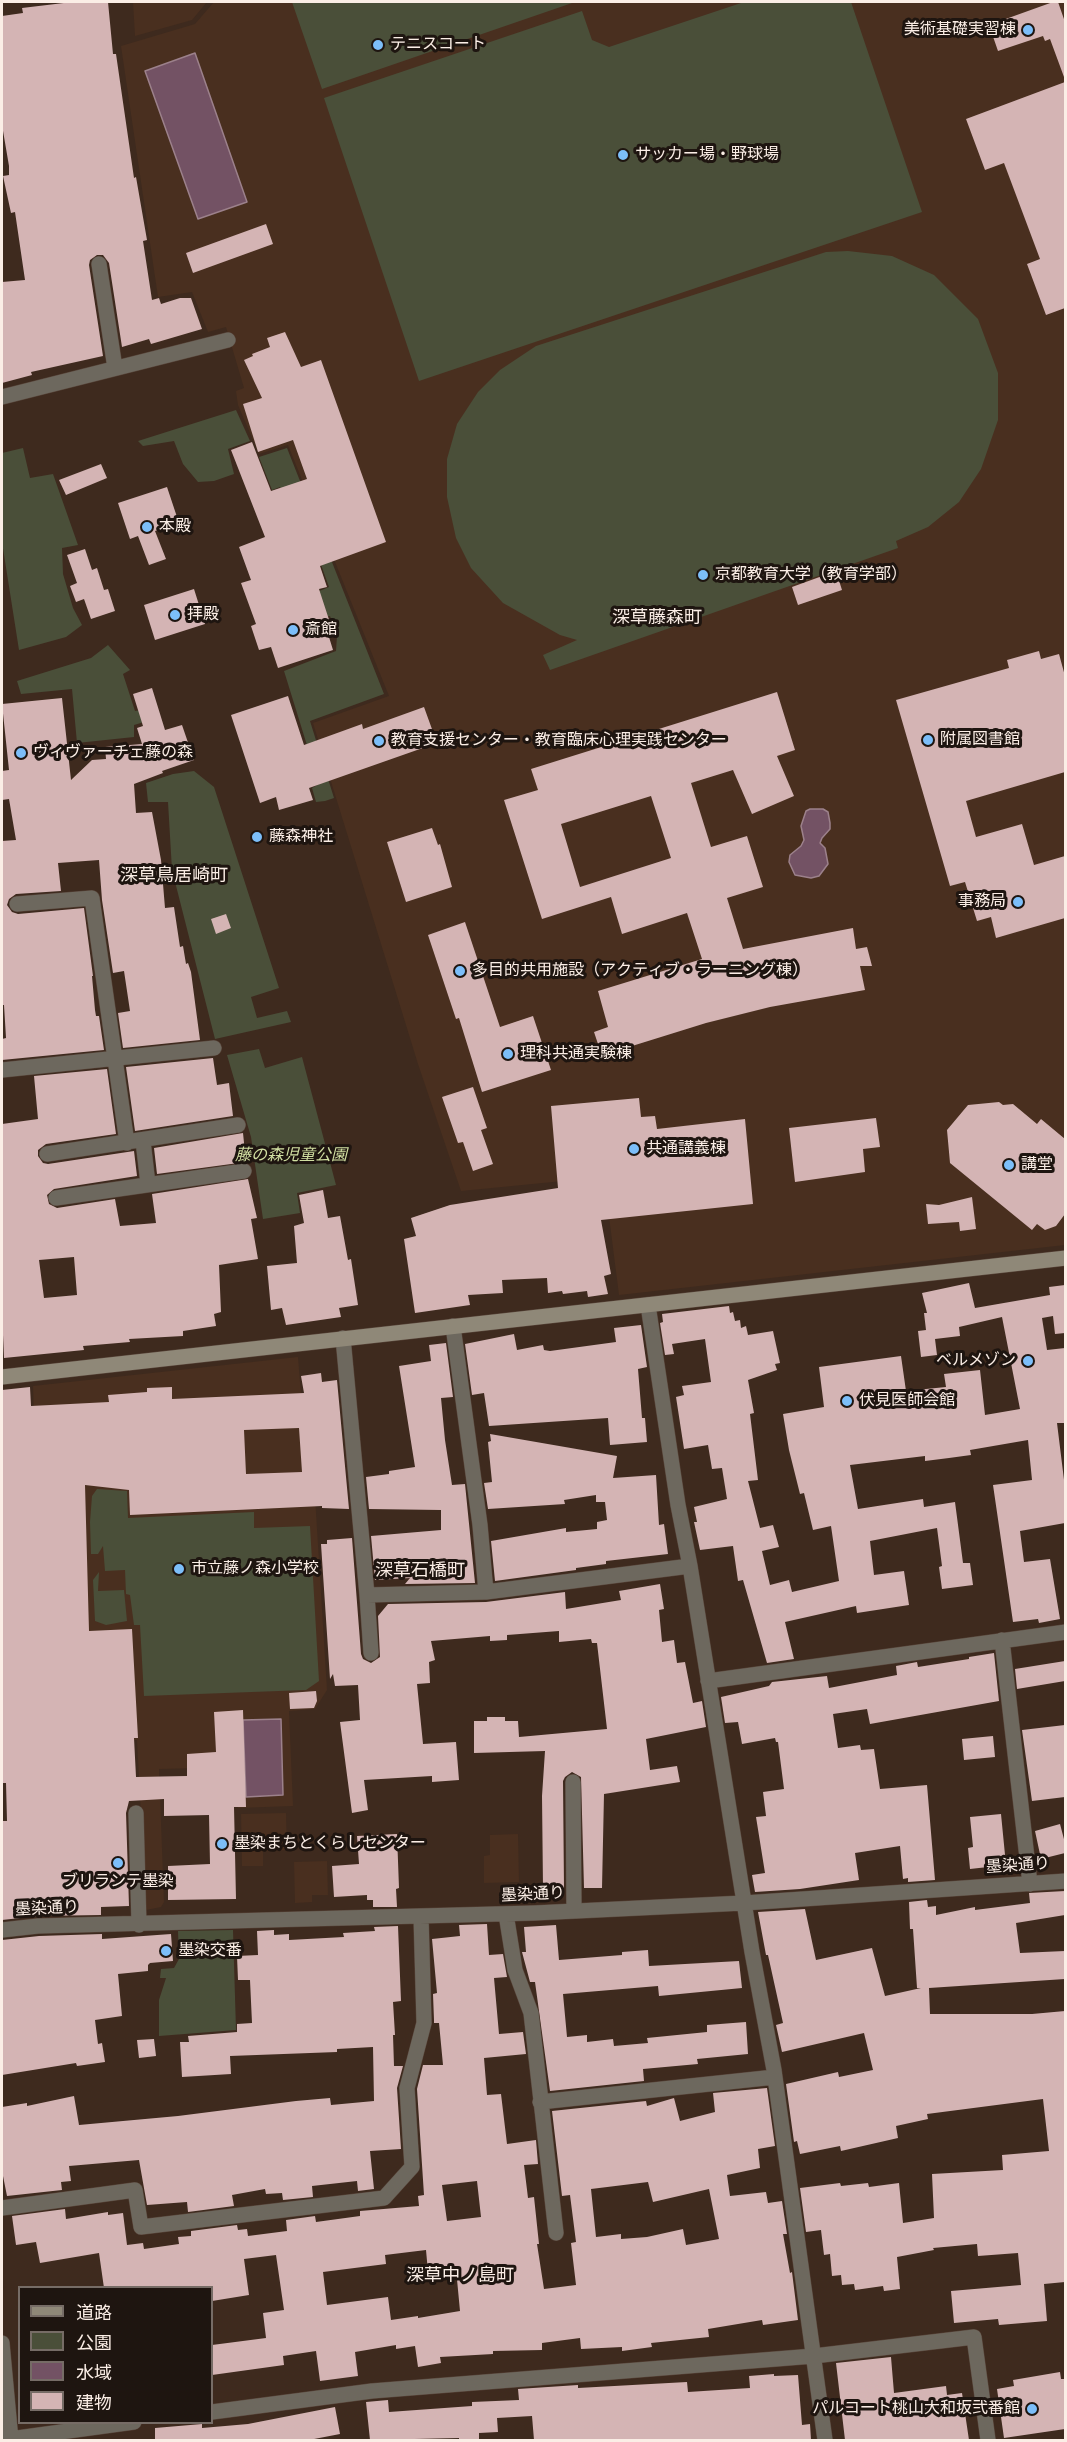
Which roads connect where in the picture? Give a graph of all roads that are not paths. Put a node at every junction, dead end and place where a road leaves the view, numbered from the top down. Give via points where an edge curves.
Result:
1 (99, 264) dead end
2 (228, 340) dead end
3 (115, 368) junction
4 (2, 397) edge
5 (17, 904) dead end
6 (214, 1048) dead end
7 (116, 1060) junction
8 (2, 1070) edge
9 (238, 1125) dead end
10 (143, 1141) junction
11 (127, 1143) junction
12 (47, 1154) dead end
13 (244, 1171) dead end
14 (148, 1184) junction
15 (56, 1198) dead end
16 (1065, 1258) edge
17 (648, 1305) junction
18 (453, 1326) junction
19 (343, 1338) junction
20 (2, 1377) edge
21 (690, 1566) junction
22 (486, 1592) junction
23 (367, 1595) junction
24 (1065, 1632) edge
25 (1002, 1640) junction
26 (371, 1653) dead end
27 (708, 1681) junction
28 (573, 1782) dead end
29 (135, 1813) dead end
30 (750, 1880) dead end
31 (1065, 1881) edge
32 (1030, 1884) junction
33 (744, 1903) junction
34 (574, 1911) junction
35 (506, 1914) junction
36 (422, 1916) junction
37 (139, 1925) junction
38 (2, 1930) edge
39 (775, 2077) junction
40 (540, 2102) junction
41 (2, 2208) edge
42 (556, 2232) dead end
43 (2, 2343) edge
44 (814, 2356) junction
45 (213, 2412) edge
46 (120, 2424) edge
47 (11, 2440) edge
48 (825, 2440) edge
49 (988, 2440) edge

1 - 3 street
2 - 3 street
3 - 4 street
5 - 7 street via 92,898
6 - 7 street
7 - 8 street
7 - 11 street
9 - 10 street
10 - 11 street
10 - 14 street
11 - 12 street
13 - 14 street
14 - 15 street
16 - 17 street
17 - 18 street
17 - 21 street
18 - 19 street
18 - 22 street
19 - 20 street
19 - 23 street
21 - 22 street
21 - 27 street
22 - 23 street
23 - 26 street
24 - 25 street
25 - 27 street
25 - 32 street
27 - 33 street
28 - 34 street
29 - 37 street
30 - 33 street
31 - 32 street, 墨染通り
32 - 33 street, 墨染通り
33 - 34 street, 墨染通り
33 - 39 street
34 - 35 street, 墨染通り
35 - 36 street, 墨染通り
35 - 40 street via 514,1970 531,2013
36 - 37 street, 墨染通り
36 - 41 street via 424,2023 407,2088 412,2167 384,2198 141,2228 135,2190
37 - 38 street, 墨染通り
39 - 40 street
39 - 44 street
40 - 42 street
43 - 47 street
44 - 45 street via 372,2391
44 - 48 street
44 - 49 street via 974,2337
46 - 47 street

